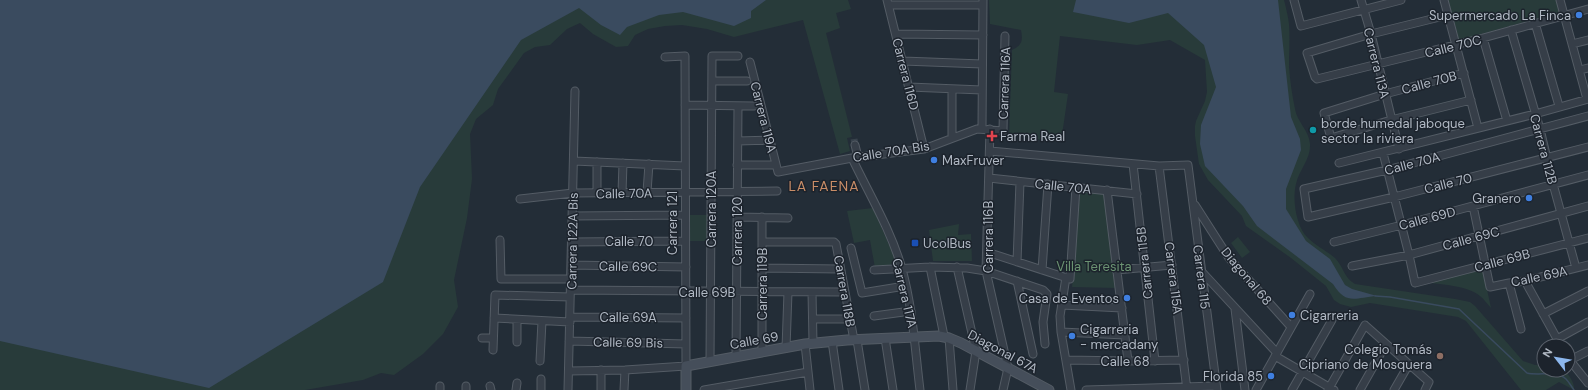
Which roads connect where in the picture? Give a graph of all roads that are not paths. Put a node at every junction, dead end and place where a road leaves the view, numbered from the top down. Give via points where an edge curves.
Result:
1 (1294, 0) edge
2 (1360, 0) edge
3 (1401, 0) edge
4 (1444, 0) edge
5 (1560, 0) edge
6 (888, 2) edge
7 (983, 2) edge
8 (1588, 9) edge
9 (1363, 10) junction
10 (1448, 15) junction
11 (1564, 15) junction
12 (1535, 23) junction
13 (1511, 30) junction
14 (896, 34) junction
15 (1371, 34) junction
16 (983, 35) junction
17 (1005, 36) dead end
18 (1483, 38) junction
19 (1588, 40) edge
20 (1572, 44) junction
21 (1456, 45) junction
22 (738, 56) dead end
23 (664, 57) dead end
24 (903, 61) junction
25 (750, 62) dead end
26 (982, 64) junction
27 (1378, 65) junction
28 (1588, 68) edge
29 (1580, 70) junction
30 (1464, 73) junction
31 (712, 81) junction
32 (747, 81) dead end
33 (909, 87) junction
34 (952, 89) junction
35 (982, 90) junction
36 (575, 91) dead end
37 (1385, 94) junction
38 (1588, 99) edge
39 (1471, 100) junction
40 (685, 105) junction
41 (712, 106) junction
42 (738, 106) junction
43 (754, 106) dead end
44 (1559, 106) junction
45 (1535, 114) junction
46 (1588, 116) edge
47 (1391, 120) junction
48 (1507, 121) junction
49 (982, 128) junction
50 (1478, 128) junction
51 (990, 129) junction
52 (1540, 129) junction
53 (1002, 131) joint
54 (952, 138) junction
55 (769, 140) junction
56 (738, 141) junction
57 (855, 145) tunnel mouth
58 (1588, 147) edge
59 (1399, 148) junction
60 (924, 149) junction
61 (990, 151) junction
62 (1383, 153) junction
63 (855, 157) junction
64 (1547, 158) junction
65 (574, 161) junction
66 (597, 162) junction
67 (623, 163) junction
68 (648, 164) junction
69 (1133, 164) junction
70 (1339, 164) dead end
71 (737, 165) junction
72 (685, 166) junction
73 (1160, 166) junction
74 (777, 169) junction
75 (1387, 170) junction
76 (1588, 175) edge
77 (989, 178) junction
78 (1020, 182) junction
79 (1048, 184) junction
80 (1553, 184) junction
81 (1076, 187) junction
82 (777, 190) dead end
83 (1107, 190) junction
84 (711, 191) junction
85 (737, 191) junction
86 (647, 192) junction
87 (685, 192) junction
88 (573, 193) junction
89 (597, 193) junction
90 (622, 193) junction
91 (1137, 194) junction
92 (1394, 197) junction
93 (520, 199) dead end
94 (1193, 202) junction
95 (1473, 206) junction
96 (1588, 206) edge
97 (1562, 213) junction
98 (685, 215) junction
99 (572, 216) junction
100 (737, 217) junction
101 (762, 217) junction
102 (1308, 217) joint
103 (788, 218) dead end
104 (1402, 226) junction
105 (1479, 235) junction
106 (1588, 238) edge
107 (500, 240) dead end
108 (686, 241) junction
109 (572, 242) junction
110 (762, 242) junction
111 (1334, 242) dead end
112 (1568, 243) junction
113 (852, 248) dead end
114 (987, 252) junction
115 (1409, 255) junction
116 (1017, 262) junction
117 (1172, 264) junction
118 (571, 265) junction
119 (1484, 265) junction
120 (1588, 265) edge
121 (1352, 266) dead end
122 (686, 267) junction
123 (930, 267) junction
124 (1145, 267) junction
125 (762, 268) junction
126 (957, 268) junction
127 (1576, 268) junction
128 (840, 269) junction
129 (902, 269) junction
130 (874, 270) dead end
131 (1042, 270) junction
132 (1116, 270) junction
133 (986, 271) junction
134 (1202, 272) junction
135 (1068, 278) junction
136 (571, 279) junction
137 (1017, 281) junction
138 (1525, 281) junction
139 (1509, 282) junction
140 (905, 286) junction
141 (1588, 291) edge
142 (686, 292) junction
143 (711, 292) junction
144 (737, 292) junction
145 (762, 292) junction
146 (788, 292) junction
147 (812, 292) junction
148 (844, 292) junction
149 (570, 294) junction
150 (1310, 294) dead end
151 (1062, 305) junction
152 (1122, 308) junction
153 (1235, 309) junction
154 (911, 311) junction
155 (1543, 314) junction
156 (874, 316) dead end
157 (494, 318) junction
158 (686, 318) junction
159 (570, 319) junction
160 (813, 319) junction
161 (850, 319) junction
162 (517, 320) junction
163 (1332, 320) dead end
164 (542, 321) junction
165 (1588, 322) edge
166 (1291, 327) junction
167 (1521, 329) dead end
168 (1061, 332) junction
169 (1125, 335) junction
170 (946, 337) junction
171 (482, 338) dead end
172 (493, 338) junction
173 (885, 338) junction
174 (914, 338) junction
175 (1556, 338) edge
176 (1566, 338) edge
177 (856, 340) junction
178 (832, 341) junction
179 (517, 342) dead end
180 (569, 342) junction
181 (686, 344) junction
182 (809, 344) junction
183 (1046, 344) dead end
184 (1386, 344) junction
185 (786, 348) junction
186 (493, 350) dead end
187 (976, 351) junction
188 (1588, 351) edge
189 (762, 352) junction
190 (1033, 354) dead end
191 (1276, 355) junction
192 (1576, 356) edge
193 (736, 357) junction
194 (1066, 360) junction
195 (1184, 360) junction
196 (540, 361) dead end
197 (710, 361) junction
198 (1128, 361) junction
199 (1155, 361) junction
200 (1409, 364) junction
201 (686, 366) junction
202 (1576, 367) edge
203 (1008, 368) junction
204 (601, 370) junction
205 (625, 370) junction
206 (569, 371) junction
207 (808, 372) junction
208 (1303, 372) junction
209 (541, 379) dead end
210 (1588, 382) edge
211 (1216, 388) edge
212 (1187, 389) edge
213 (1330, 389) edge
214 (540, 390) edge
215 (568, 390) edge
216 (601, 390) edge
217 (624, 390) edge
218 (686, 390) edge
219 (704, 390) edge
220 (810, 390) edge
221 (839, 390) edge
222 (864, 390) edge
223 (893, 390) edge
224 (920, 390) edge
225 (953, 390) edge
226 (970, 390) edge
227 (1003, 390) edge
228 (1049, 390) edge
229 (1071, 390) edge
230 (1086, 390) edge
231 (1245, 390) edge
232 (1256, 390) edge
233 (1292, 390) edge
234 (1360, 390) edge
235 (1394, 390) edge
236 (1425, 390) edge

1 - 9 street via 1301,26
2 - 9 street, Carrera 113A
3 - 9 street
4 - 10 street
5 - 11 street
6 - 7 street
6 - 14 street, Carrera 116D
7 - 16 street
8 - 11 street, Calle 70C
9 - 15 street, Carrera 113A
10 - 15 street
10 - 21 street
11 - 12 street, Calle 70C
11 - 20 street
12 - 13 street, Calle 70C
12 - 44 street
13 - 18 street, Calle 70C
13 - 45 street, Carrera 112B
14 - 16 street
14 - 24 street, Carrera 116D
15 - 27 street, Carrera 113A
15 - 27 street, Calle 70C via 1307,53 1317,79
16 - 26 street
17 - 53 street, Carrera 116A
18 - 21 street, Calle 70C
18 - 48 street
19 - 20 street
20 - 29 street
21 - 27 street, Calle 70C
21 - 30 street
22 - 31 street, Carrera 120A via 712,56
23 - 40 street, Carrera 121 via 685,56
24 - 26 street
24 - 33 street, Carrera 116D
25 - 55 street, Carrera 119A
26 - 35 street
27 - 37 street, Carrera 113A
28 - 29 street
29 - 38 street
30 - 37 street, Calle 70B
30 - 39 street
31 - 32 street
31 - 41 street, Carrera 120A
33 - 34 street
33 - 60 street, Carrera 116D
34 - 35 street
34 - 54 street
35 - 49 street
36 - 65 street, Carrera 122A Bis
37 - 47 street, Carrera 113A
37 - 47 street, Calle 70B via 1324,113 1331,138
38 - 44 street, Calle 70A
39 - 47 street
39 - 50 street
40 - 41 street
40 - 72 street, Carrera 121
41 - 42 street
41 - 84 street, Carrera 120A
42 - 43 street
42 - 56 street, Carrera 120
44 - 45 street, Calle 70A
45 - 48 street, Calle 70A
45 - 52 street, Carrera 112B
46 - 52 street, Calle 70A
47 - 59 street, Carrera 113A
48 - 50 street, Calle 70A
49 - 51 street, Calle 70A Bis
49 - 54 street, Calle 70A Bis
50 - 59 street, Calle 70A
51 - 53 street, Calle 70A Bis
51 - 61 street, Carrera 116B
52 - 64 street, Carrera 112B
52 - 75 street, Calle 70A
54 - 60 street, Calle 70A Bis
55 - 56 street
55 - 74 street, Carrera 119A
56 - 71 street, Carrera 120
57 - 63 street, Carrera 117A
58 - 64 street, Calle 70
59 - 62 street, Calle 70A
60 - 63 street, Calle 70A Bis
61 - 69 street
61 - 77 street, Carrera 116B
62 - 70 street, Calle 70A
62 - 75 street
63 - 74 street, Calle 70A Bis
63 - 129 street, Carrera 117A
64 - 80 street, Carrera 112B
64 - 92 street, Calle 70
65 - 66 street
65 - 88 street, Carrera 122A Bis
66 - 67 street
66 - 89 street
67 - 68 street
67 - 90 street
68 - 72 street
68 - 86 street
69 - 73 street
69 - 91 street, Carrera 115B
71 - 74 street, Calle 70A Bis
71 - 85 street, Carrera 120
72 - 87 street, Carrera 121
73 - 94 street, Carrera 115 via 1188,165
73 - 117 street, Carrera 115A
75 - 92 street
75 - 102 street, Calle 70A via 1304,189
76 - 80 street, Calle 69D
77 - 78 street, Calle 70A
77 - 114 street, Carrera 116B
78 - 79 street, Calle 70A
78 - 116 street
79 - 81 street, Calle 70A
79 - 131 street
80 - 95 street, Calle 69D
80 - 97 street, Carrera 112B
81 - 83 street, Calle 70A
81 - 135 street
82 - 85 street, Calle 70A
83 - 91 street, Calle 70A
83 - 132 street
84 - 85 street, Calle 70A
84 - 87 street, Calle 70A
84 - 143 street, Carrera 120A
85 - 100 street, Carrera 120
86 - 87 street, Calle 70A
86 - 90 street, Calle 70A
87 - 98 street, Carrera 121
88 - 89 street, Calle 70A
88 - 93 street, Calle 70A
88 - 99 street, Carrera 122A Bis
89 - 90 street, Calle 70A
91 - 124 street, Carrera 115B
92 - 102 street, Calle 70
92 - 104 street
94 - 134 street, Carrera 115
94 - 166 street, Diagonal 68 via 1229,258
95 - 104 street, Calle 69D
95 - 105 street
96 - 97 street, Calle 69C
97 - 105 street, Calle 69C
97 - 112 street, Carrera 112B
98 - 99 street
98 - 108 street, Carrera 121
99 - 109 street, Carrera 122A Bis
100 - 101 street
100 - 144 street, Carrera 120
101 - 103 street
101 - 110 street, Carrera 119B
104 - 111 street, Calle 69D
104 - 115 street
105 - 115 street, Calle 69C
105 - 119 street
106 - 112 street, Calle 69B
107 - 136 street via 501,279
108 - 109 street, Calle 70
108 - 122 street, Carrera 121
109 - 118 street, Carrera 122A Bis
110 - 125 street, Carrera 119B
110 - 128 street, Carrera 118B via 834,242 837,246
112 - 119 street, Calle 69B
112 - 127 street, Carrera 112B
113 - 140 street via 862,293
114 - 116 street
114 - 133 street, Carrera 116B
115 - 119 street, Calle 69B via 1415,283
115 - 121 street, Calle 69C
116 - 131 street
117 - 124 street
117 - 195 street, Carrera 115A
118 - 122 street, Calle 69C
118 - 136 street, Carrera 122A Bis
119 - 139 street, Calle 69A via 1490,287
120 - 127 street, Calle 69A
122 - 142 street, Carrera 121
123 - 126 street
123 - 129 street
123 - 170 street
124 - 132 street
124 - 199 street, Carrera 115B
125 - 128 street
125 - 145 street, Carrera 119B
126 - 133 street
126 - 187 street
127 - 138 street, Calle 69A
128 - 148 street, Carrera 118B
129 - 130 street
129 - 140 street, Carrera 117A
131 - 135 street
132 - 152 street
133 - 137 street
133 - 203 street, Carrera 116B
134 - 153 street
134 - 211 street, Carrera 115
135 - 151 street
136 - 149 street, Carrera 122A Bis
137 - 183 street via 1046,292 1043,322
137 - 190 street
138 - 139 street, Calle 69A
138 - 155 street
139 - 167 street
140 - 154 street, Carrera 117A
141 - 155 street
142 - 143 street, Calle 69B
142 - 149 street, Calle 69B
142 - 158 street, Carrera 121
143 - 144 street, Calle 69B
143 - 197 street, Carrera 120A
144 - 145 street, Calle 69B
144 - 193 street, Carrera 120
145 - 146 street, Calle 69B
145 - 189 street, Carrera 119B
146 - 147 street, Calle 69B
146 - 185 street
147 - 148 street, Calle 69B
147 - 160 street
148 - 161 street, Carrera 118B
149 - 157 street, Calle 69B via 495,295
149 - 159 street, Carrera 122A Bis
150 - 166 street
151 - 152 street
151 - 168 street
152 - 169 street
153 - 191 street
153 - 231 street
154 - 156 street
154 - 174 street, Carrera 117A
155 - 175 street
157 - 162 street, Calle 69A
157 - 172 street
158 - 159 street, Calle 69A
158 - 181 street, Carrera 121
159 - 164 street, Calle 69A
159 - 180 street, Carrera 122A Bis
160 - 161 street
160 - 182 street
161 - 177 street, Carrera 118B
162 - 164 street, Calle 69A
162 - 179 street
163 - 208 street
164 - 196 street
165 - 176 street
166 - 191 street
168 - 169 street, Calle 68
168 - 194 street
169 - 198 street
170 - 174 street, Calle 69
170 - 187 street, Diagonal 67A
170 - 225 street
171 - 172 street
172 - 186 street
173 - 174 street, Calle 69
173 - 177 street, Calle 69
173 - 223 street
174 - 224 street, Carrera 117A
177 - 178 street, Calle 69
177 - 222 street, Carrera 118B
178 - 182 street, Calle 69
178 - 221 street
180 - 181 street, Calle 69 Bis
180 - 206 street, Carrera 122A Bis
181 - 201 street, Carrera 121
182 - 185 street, Calle 69
182 - 207 street
184 - 200 street
184 - 213 street via 1365,325
184 - 234 street
185 - 189 street, Calle 69
187 - 203 street, Diagonal 67A
187 - 226 street
188 - 192 street
189 - 193 street, Calle 69
191 - 208 street
191 - 232 street
193 - 197 street, Calle 69
194 - 198 street, Calle 68
194 - 229 street
195 - 199 street, Calle 68
195 - 212 street, Carrera 115A
197 - 201 street, Calle 69
198 - 199 street, Calle 68
200 - 235 street
200 - 236 street via 1429,382
201 - 205 street, Calle 69
201 - 218 street, Carrera 121
202 - 210 street
203 - 227 street, Carrera 116B
203 - 228 street, Diagonal 67A
204 - 205 street, Calle 69
204 - 206 street, Calle 69
204 - 216 street
205 - 217 street
206 - 215 street, Carrera 122A Bis
207 - 219 street
207 - 220 street
208 - 213 street
208 - 233 street
209 - 214 street
211 - 212 street
212 - 230 street

